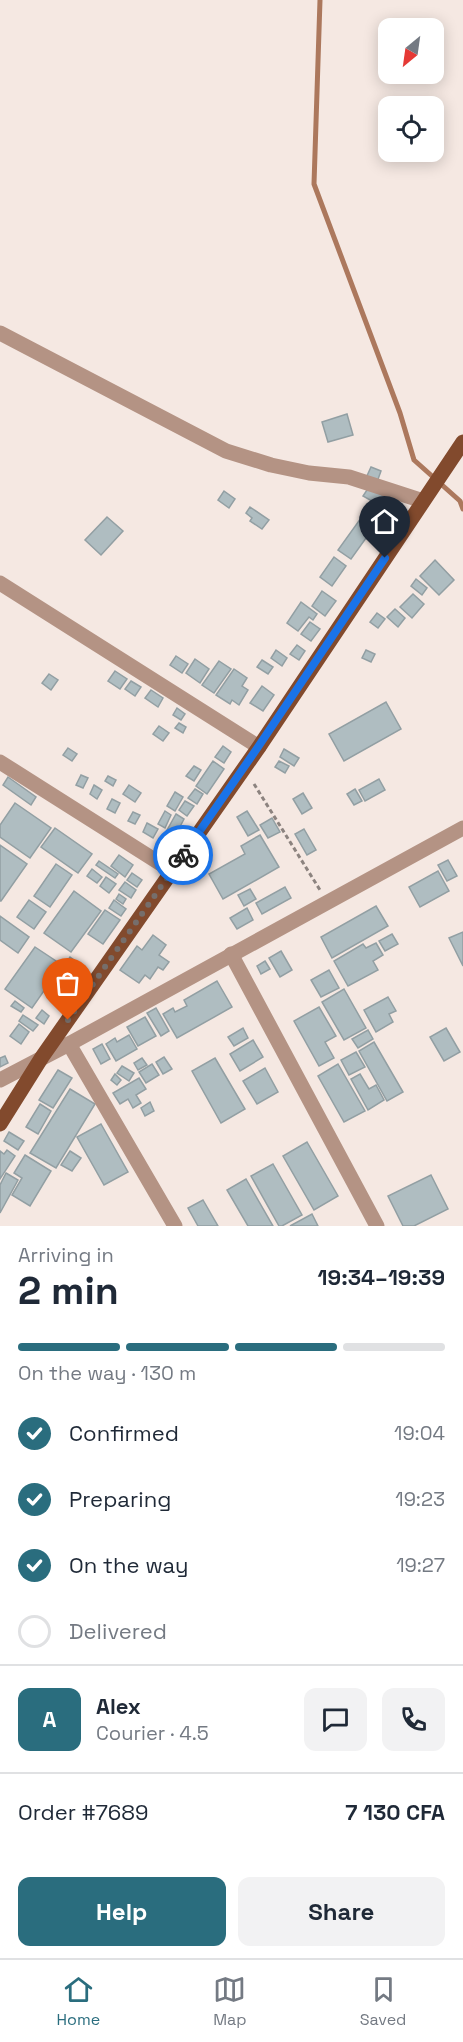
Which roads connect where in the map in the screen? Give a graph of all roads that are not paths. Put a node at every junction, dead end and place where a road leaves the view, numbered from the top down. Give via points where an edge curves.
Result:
1 (0, 333) edge
2 (463, 442) edge
3 (423, 501) junction
4 (0, 584) edge
5 (258, 747) junction
6 (0, 762) edge
7 (463, 828) edge
8 (172, 871) junction
9 (231, 954) junction
10 (69, 1044) junction
11 (42, 1057) junction
12 (0, 1080) edge
13 (0, 1124) edge
14 (175, 1226) edge
15 (377, 1226) edge

1 - 3 street via 226,451 271,465 349,477
2 - 3 main road
3 - 5 main road
4 - 5 street
5 - 8 main road
6 - 8 street
7 - 9 street
8 - 11 main road
9 - 10 street
9 - 15 street
10 - 11 street
10 - 14 street
11 - 12 street
11 - 13 main road

